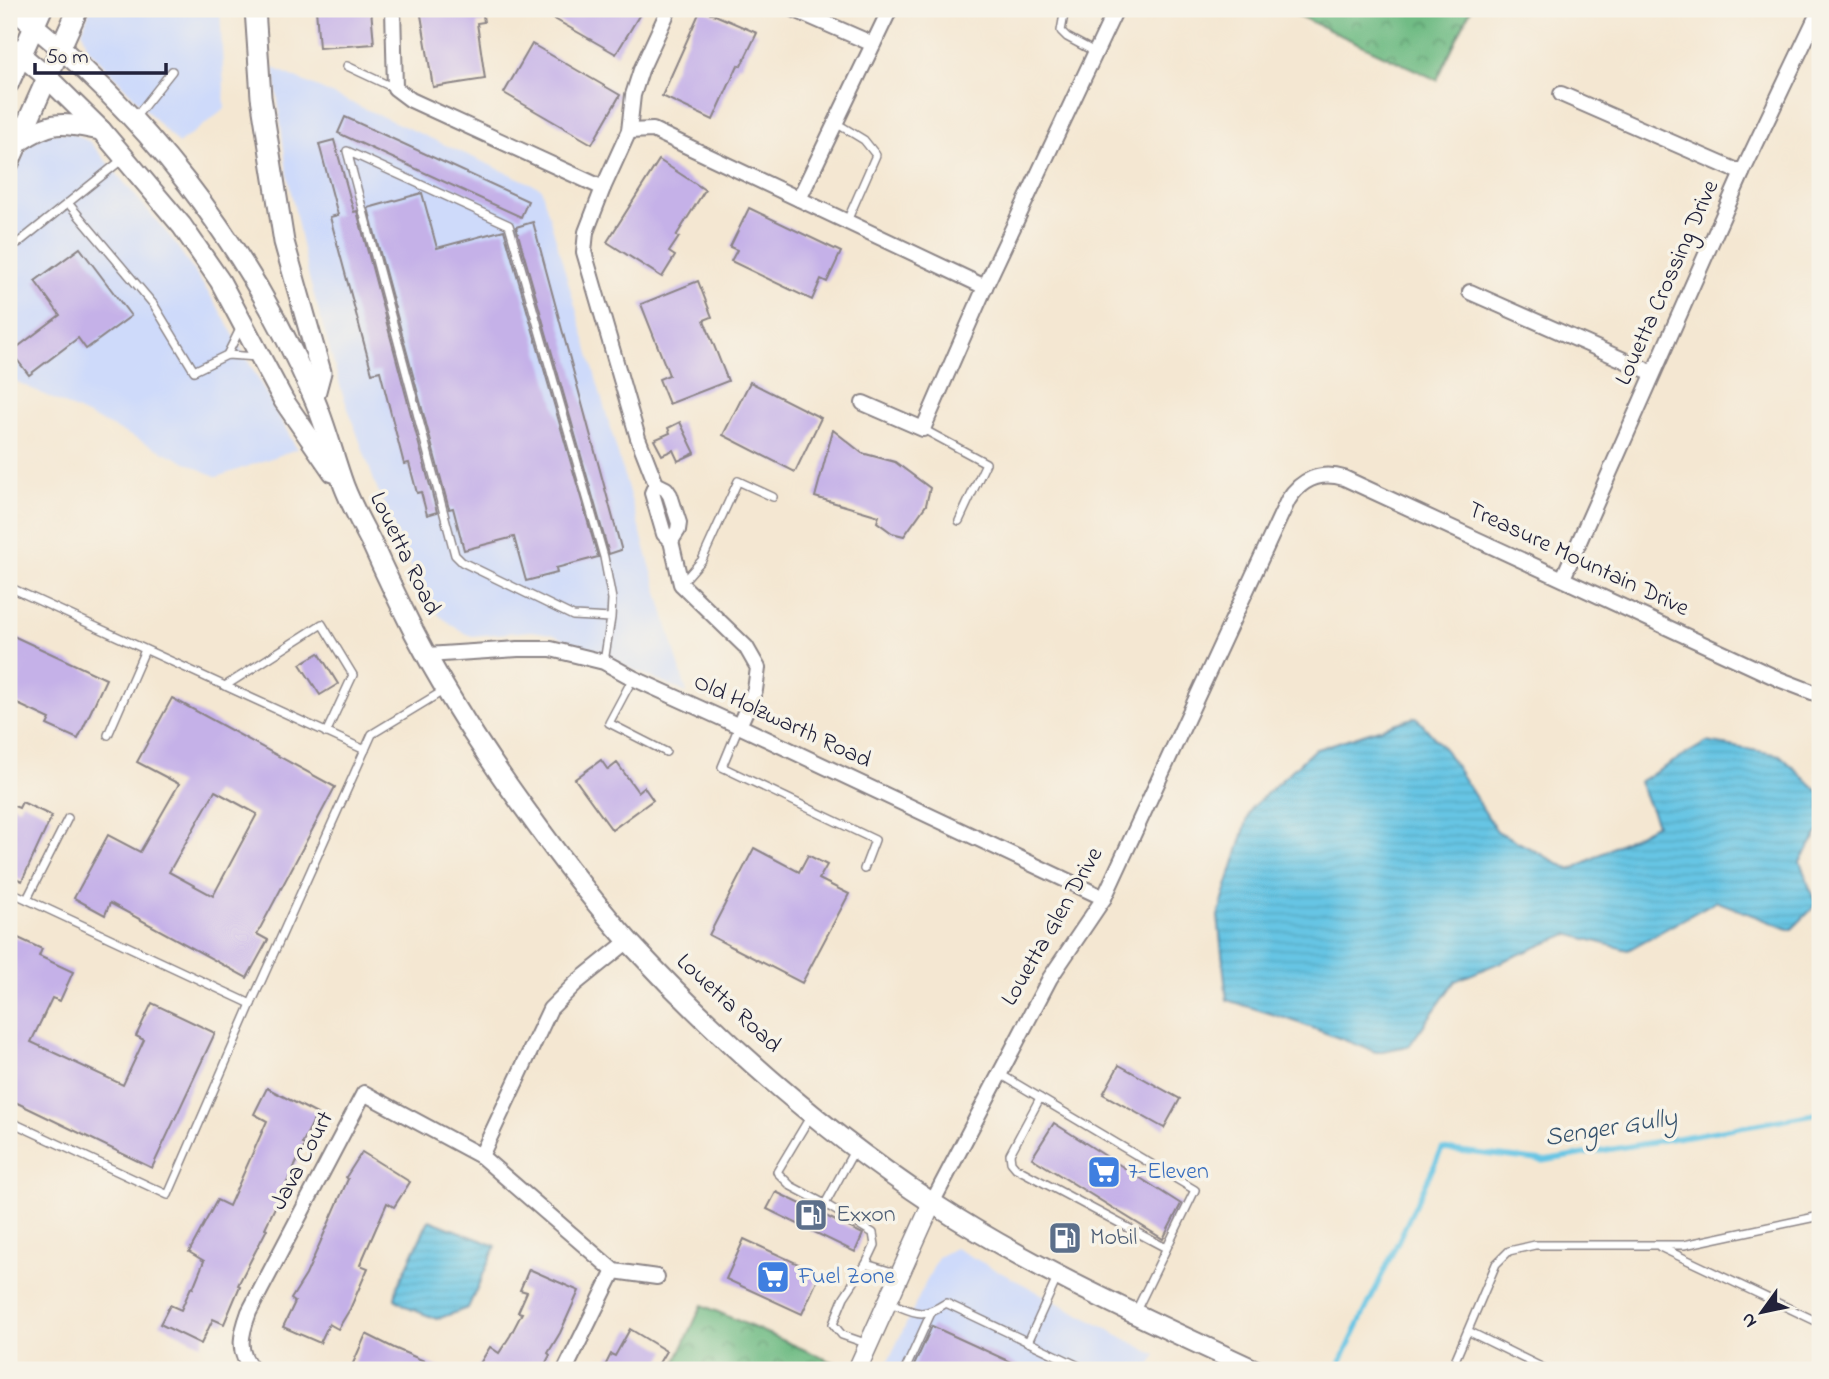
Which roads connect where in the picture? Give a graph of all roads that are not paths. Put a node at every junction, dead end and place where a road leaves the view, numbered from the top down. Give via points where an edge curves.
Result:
1 (13, 9) edge
2 (78, 9) edge
3 (255, 9) edge
4 (393, 9) edge
5 (669, 9) edge
6 (793, 9) edge
7 (890, 9) edge
8 (1065, 9) edge
9 (1116, 9) edge
10 (1820, 9) edge
11 (38, 17) edge
12 (873, 44) junction
13 (61, 47) junction
14 (15, 50) edge
15 (1096, 53) junction
16 (347, 66) dead end
17 (172, 71) dead end
18 (48, 78) junction
19 (9, 83) edge
20 (394, 88) junction
21 (1561, 94) dead end
22 (133, 119) junction
23 (836, 122) junction
24 (101, 130) junction
25 (629, 131) junction
26 (19, 141) junction
27 (125, 157) junction
28 (9, 163) edge
29 (1742, 173) junction
30 (603, 188) junction
31 (799, 199) junction
32 (68, 203) junction
33 (847, 222) junction
34 (9, 240) edge
35 (985, 287) junction
36 (1470, 292) dead end
37 (243, 322) junction
38 (227, 355) junction
39 (262, 358) junction
40 (1653, 373) junction
41 (314, 398) junction
42 (863, 403) dead end
43 (923, 429) junction
44 (1315, 477) joint
45 (345, 490) junction
46 (773, 497) dead end
47 (959, 522) dead end
48 (1563, 578) junction
49 (681, 584) junction
50 (9, 587) edge
51 (611, 618) junction
52 (145, 650) junction
53 (427, 655) junction
54 (604, 662) junction
55 (633, 678) junction
56 (225, 686) junction
57 (447, 689) junction
58 (1820, 695) edge
59 (739, 726) junction
60 (326, 733) junction
61 (108, 735) dead end
62 (365, 750) junction
63 (666, 752) dead end
64 (68, 818) dead end
65 (864, 869) dead end
66 (9, 891) edge
67 (1104, 898) junction
68 (27, 899) junction
69 (628, 941) junction
70 (251, 1004) junction
71 (1000, 1074) junction
72 (1040, 1098) junction
73 (813, 1114) junction
74 (9, 1121) edge
75 (856, 1147) junction
76 (481, 1156) junction
77 (932, 1203) junction
78 (825, 1204) junction
79 (1820, 1216) edge
80 (1656, 1245) junction
81 (1166, 1248) junction
82 (866, 1264) junction
83 (614, 1271) junction
84 (900, 1274) junction
85 (1058, 1276) junction
86 (657, 1277) dead end
87 (887, 1302) junction
88 (930, 1313) junction
89 (1135, 1313) junction
90 (1820, 1323) edge
91 (1468, 1331) junction
92 (1028, 1342) junction
93 (868, 1345) junction
94 (253, 1370) edge
95 (565, 1370) edge
96 (857, 1370) edge
97 (905, 1370) edge
98 (1087, 1370) edge
99 (1255, 1370) edge
100 (1451, 1370) edge
101 (1547, 1370) edge

1 - 11 main road, Louetta Road
2 - 13 main road
3 - 41 main road via 261,97 284,242 321,372
4 - 20 street
5 - 25 street via 641,70
6 - 12 street
7 - 12 street
8 - 15 lane via 1061,31
9 - 15 street
10 - 29 street, Louetta Crossing Drive
11 - 13 main road, Louetta Road
11 - 14 main road
12 - 23 street
13 - 18 main road
13 - 22 main road, Louetta Road
14 - 18 main road, Louetta Road
14 - 19 main road
15 - 35 street
16 - 20 lane
17 - 22 lane
18 - 24 main road, Louetta Road
18 - 26 main road
20 - 30 street
21 - 29 street
22 - 41 main road, Louetta Road via 181,172 246,266
23 - 31 street
23 - 33 lane via 864,139 876,155
24 - 26 main road via 53,124
24 - 27 main road, Louetta Road
25 - 30 street
25 - 31 street via 653,130
26 - 28 main road
27 - 32 lane
27 - 37 main road, Louetta Road via 182,226
29 - 40 street, Louetta Crossing Drive
30 - 49 street via 586,232 584,252 638,438 656,484 652,493 664,534 671,541
31 - 33 street
32 - 34 lane via 18,243
32 - 38 lane via 154,304 194,371
33 - 35 street
35 - 43 street
36 - 40 street
37 - 38 lane
37 - 39 main road, Louetta Road
38 - 39 lane
39 - 45 main road, Louetta Road via 284,401
40 - 48 street, Louetta Crossing Drive
41 - 45 main road, Louetta Road
42 - 43 street
43 - 47 lane via 986,463
44 - 48 street, Treasure Mountain Drive via 1345,478
44 - 67 street, Louetta Glen Drive via 1294,490 1288,500
45 - 53 main road, Louetta Road
46 - 49 lane via 738,481 702,560
48 - 58 street, Treasure Mountain Drive
49 - 59 street via 746,647 758,668 755,690
50 - 52 lane
51 - 51 lane via 573,617 455,555 347,151 509,225 604,557
51 - 54 lane
52 - 56 lane
52 - 61 lane
53 - 54 street, Old Holzwarth Road via 551,649
53 - 57 main road, Louetta Road
54 - 55 street, Old Holzwarth Road
55 - 59 street, Old Holzwarth Road
55 - 63 lane via 609,723
56 - 60 lane
56 - 60 lane via 322,624 353,675
57 - 62 lane via 372,734
57 - 69 main road, Louetta Road via 499,774
59 - 65 lane via 722,767 875,840
59 - 67 street, Old Holzwarth Road
60 - 62 lane
62 - 70 lane
64 - 68 lane
66 - 68 lane
67 - 71 street, Louetta Glen Drive via 1050,978
68 - 70 lane
69 - 73 main road, Louetta Road via 714,1030
69 - 76 street via 550,1009
70 - 74 lane via 168,1195
71 - 72 lane
71 - 77 street, Louetta Glen Drive
72 - 81 lane via 1195,1190
72 - 81 lane via 1010,1154 1016,1168
73 - 75 main road, Louetta Road
73 - 78 lane via 778,1172 791,1186
75 - 77 main road, Louetta Road
75 - 78 lane
76 - 83 street
76 - 94 street, Java Court via 364,1093 249,1312 240,1348
77 - 84 street, Louetta Glen Drive
77 - 85 main road, Louetta Road
78 - 82 lane via 873,1233 875,1245
79 - 80 lane via 1684,1245
80 - 90 lane
80 - 91 lane via 1535,1245 1509,1251 1496,1264
81 - 89 lane
82 - 84 lane
82 - 93 lane via 832,1324 842,1335
83 - 86 street
83 - 95 street
84 - 87 street, Louetta Glen Drive
85 - 89 main road, Louetta Road
85 - 92 lane
87 - 88 lane
87 - 93 street, Louetta Glen Drive
88 - 92 lane via 946,1303
88 - 97 lane
89 - 99 main road, Louetta Road
91 - 100 lane
91 - 101 lane
92 - 98 lane
93 - 96 street, Louetta Glen Drive

